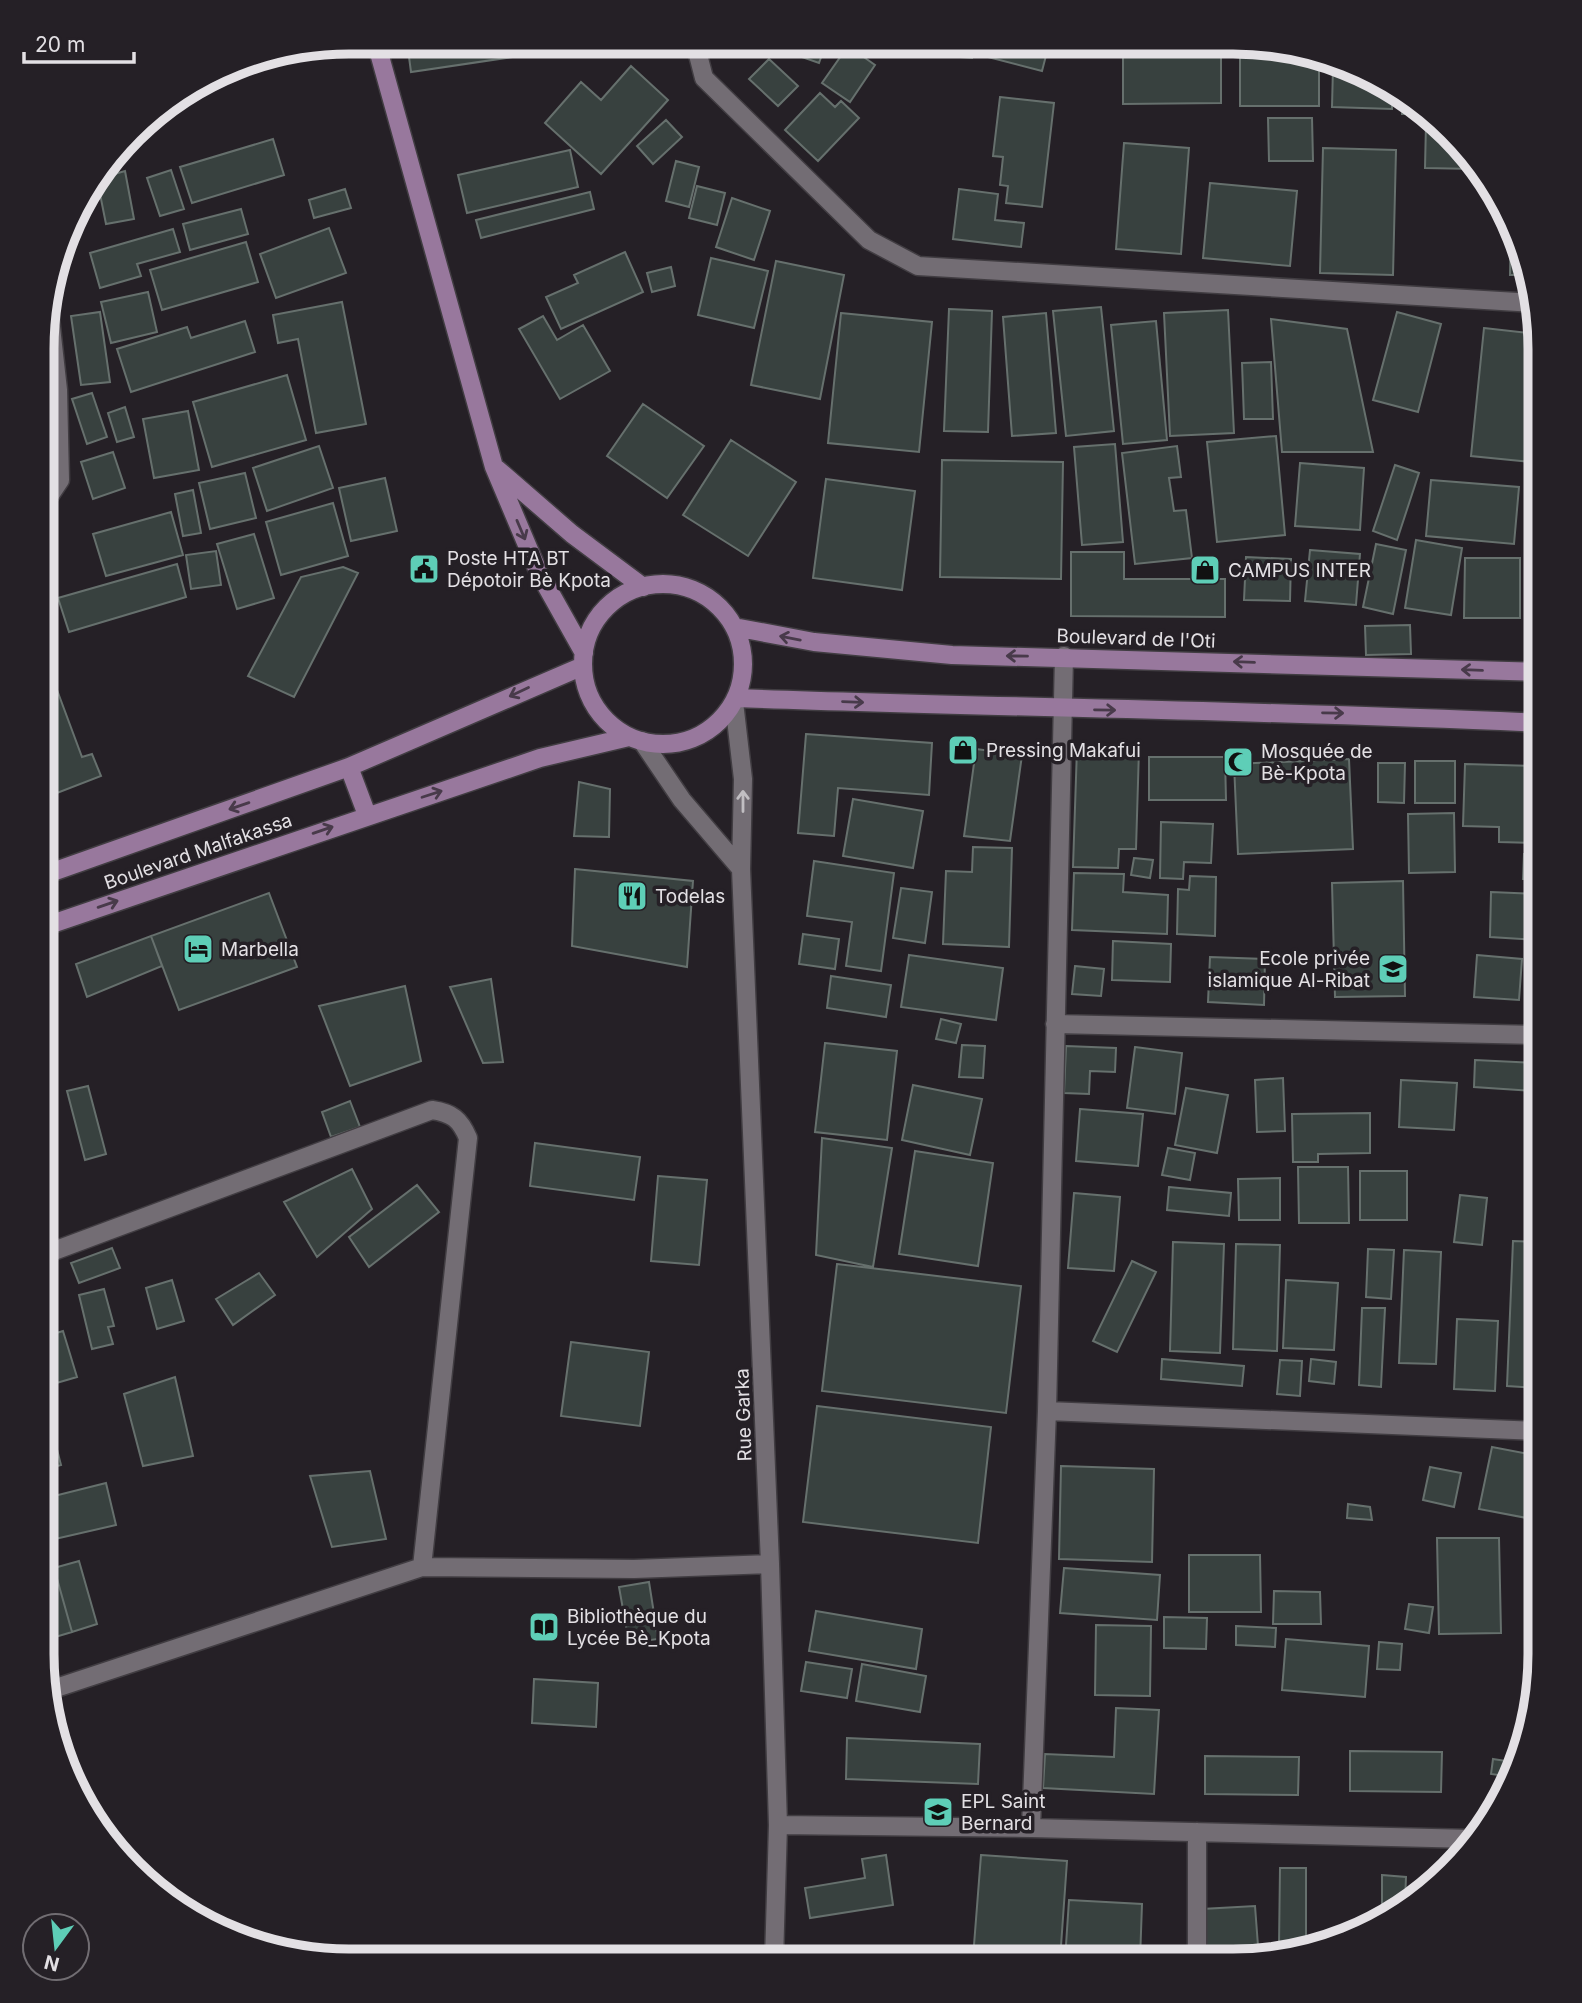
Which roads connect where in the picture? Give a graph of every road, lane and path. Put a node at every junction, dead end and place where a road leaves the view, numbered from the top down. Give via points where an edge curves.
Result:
1 (379, 54) edge
2 (698, 54) edge
3 (1524, 302) edge
4 (54, 354) edge
5 (494, 467) junction
6 (54, 489) edge
7 (643, 587) junction
8 (734, 627) junction
9 (1065, 656) junction
10 (583, 660) junction
11 (1528, 672) edge
12 (735, 700) junction
13 (1063, 709) junction
14 (1528, 722) edge
15 (635, 739) junction
16 (349, 767) junction
17 (367, 815) junction
18 (740, 869) junction
19 (54, 871) edge
20 (54, 923) edge
21 (1055, 1024) junction
22 (1528, 1035) edge
23 (54, 1251) edge
24 (1047, 1411) junction
25 (1528, 1431) edge
26 (770, 1564) junction
27 (422, 1567) junction
28 (56, 1687) edge
29 (778, 1825) junction
30 (1031, 1828) junction
31 (1197, 1832) junction
32 (1462, 1839) edge
33 (774, 1949) edge
34 (1197, 1949) edge

1 - 5 main road
2 - 3 street via 704,78 869,240 918,266
4 - 6 street via 60,480
5 - 7 main road
5 -> 10 main road via 538,571
7 - 8 main road via 685,587 705,596
7 - 10 main road via 609,605 596,620
9 -> 8 main road, Boulevard de l'Oti via 872,649
8 - 12 main road via 742,650 743,674
11 -> 9 main road, Boulevard de l'Oti
9 - 13 street
10 - 15 main road via 586,688 596,708 610,724
10 -> 16 main road, Boulevard Malfakassa
12 -> 13 main road
12 - 15 main road via 718,723 695,738 668,744
18 -> 12 street, Rue Garka via 743,779
13 -> 14 main road
13 - 21 street
17 -> 15 main road, Boulevard Malfakassa via 540,758
15 - 18 street
16 - 17 main road
16 -> 19 main road, Boulevard Malfakassa
20 -> 17 main road, Boulevard Malfakassa
18 - 26 street, Rue Garka
21 - 22 street
21 - 24 street
23 - 27 street via 432,1110 450,1113 468,1138
24 - 25 street
24 - 30 street
26 - 27 street via 634,1569
26 - 29 street, Rue Garka
27 - 28 street
29 - 30 street
29 - 33 street, Rue Garka
30 - 31 street
31 - 32 street
31 - 34 street

